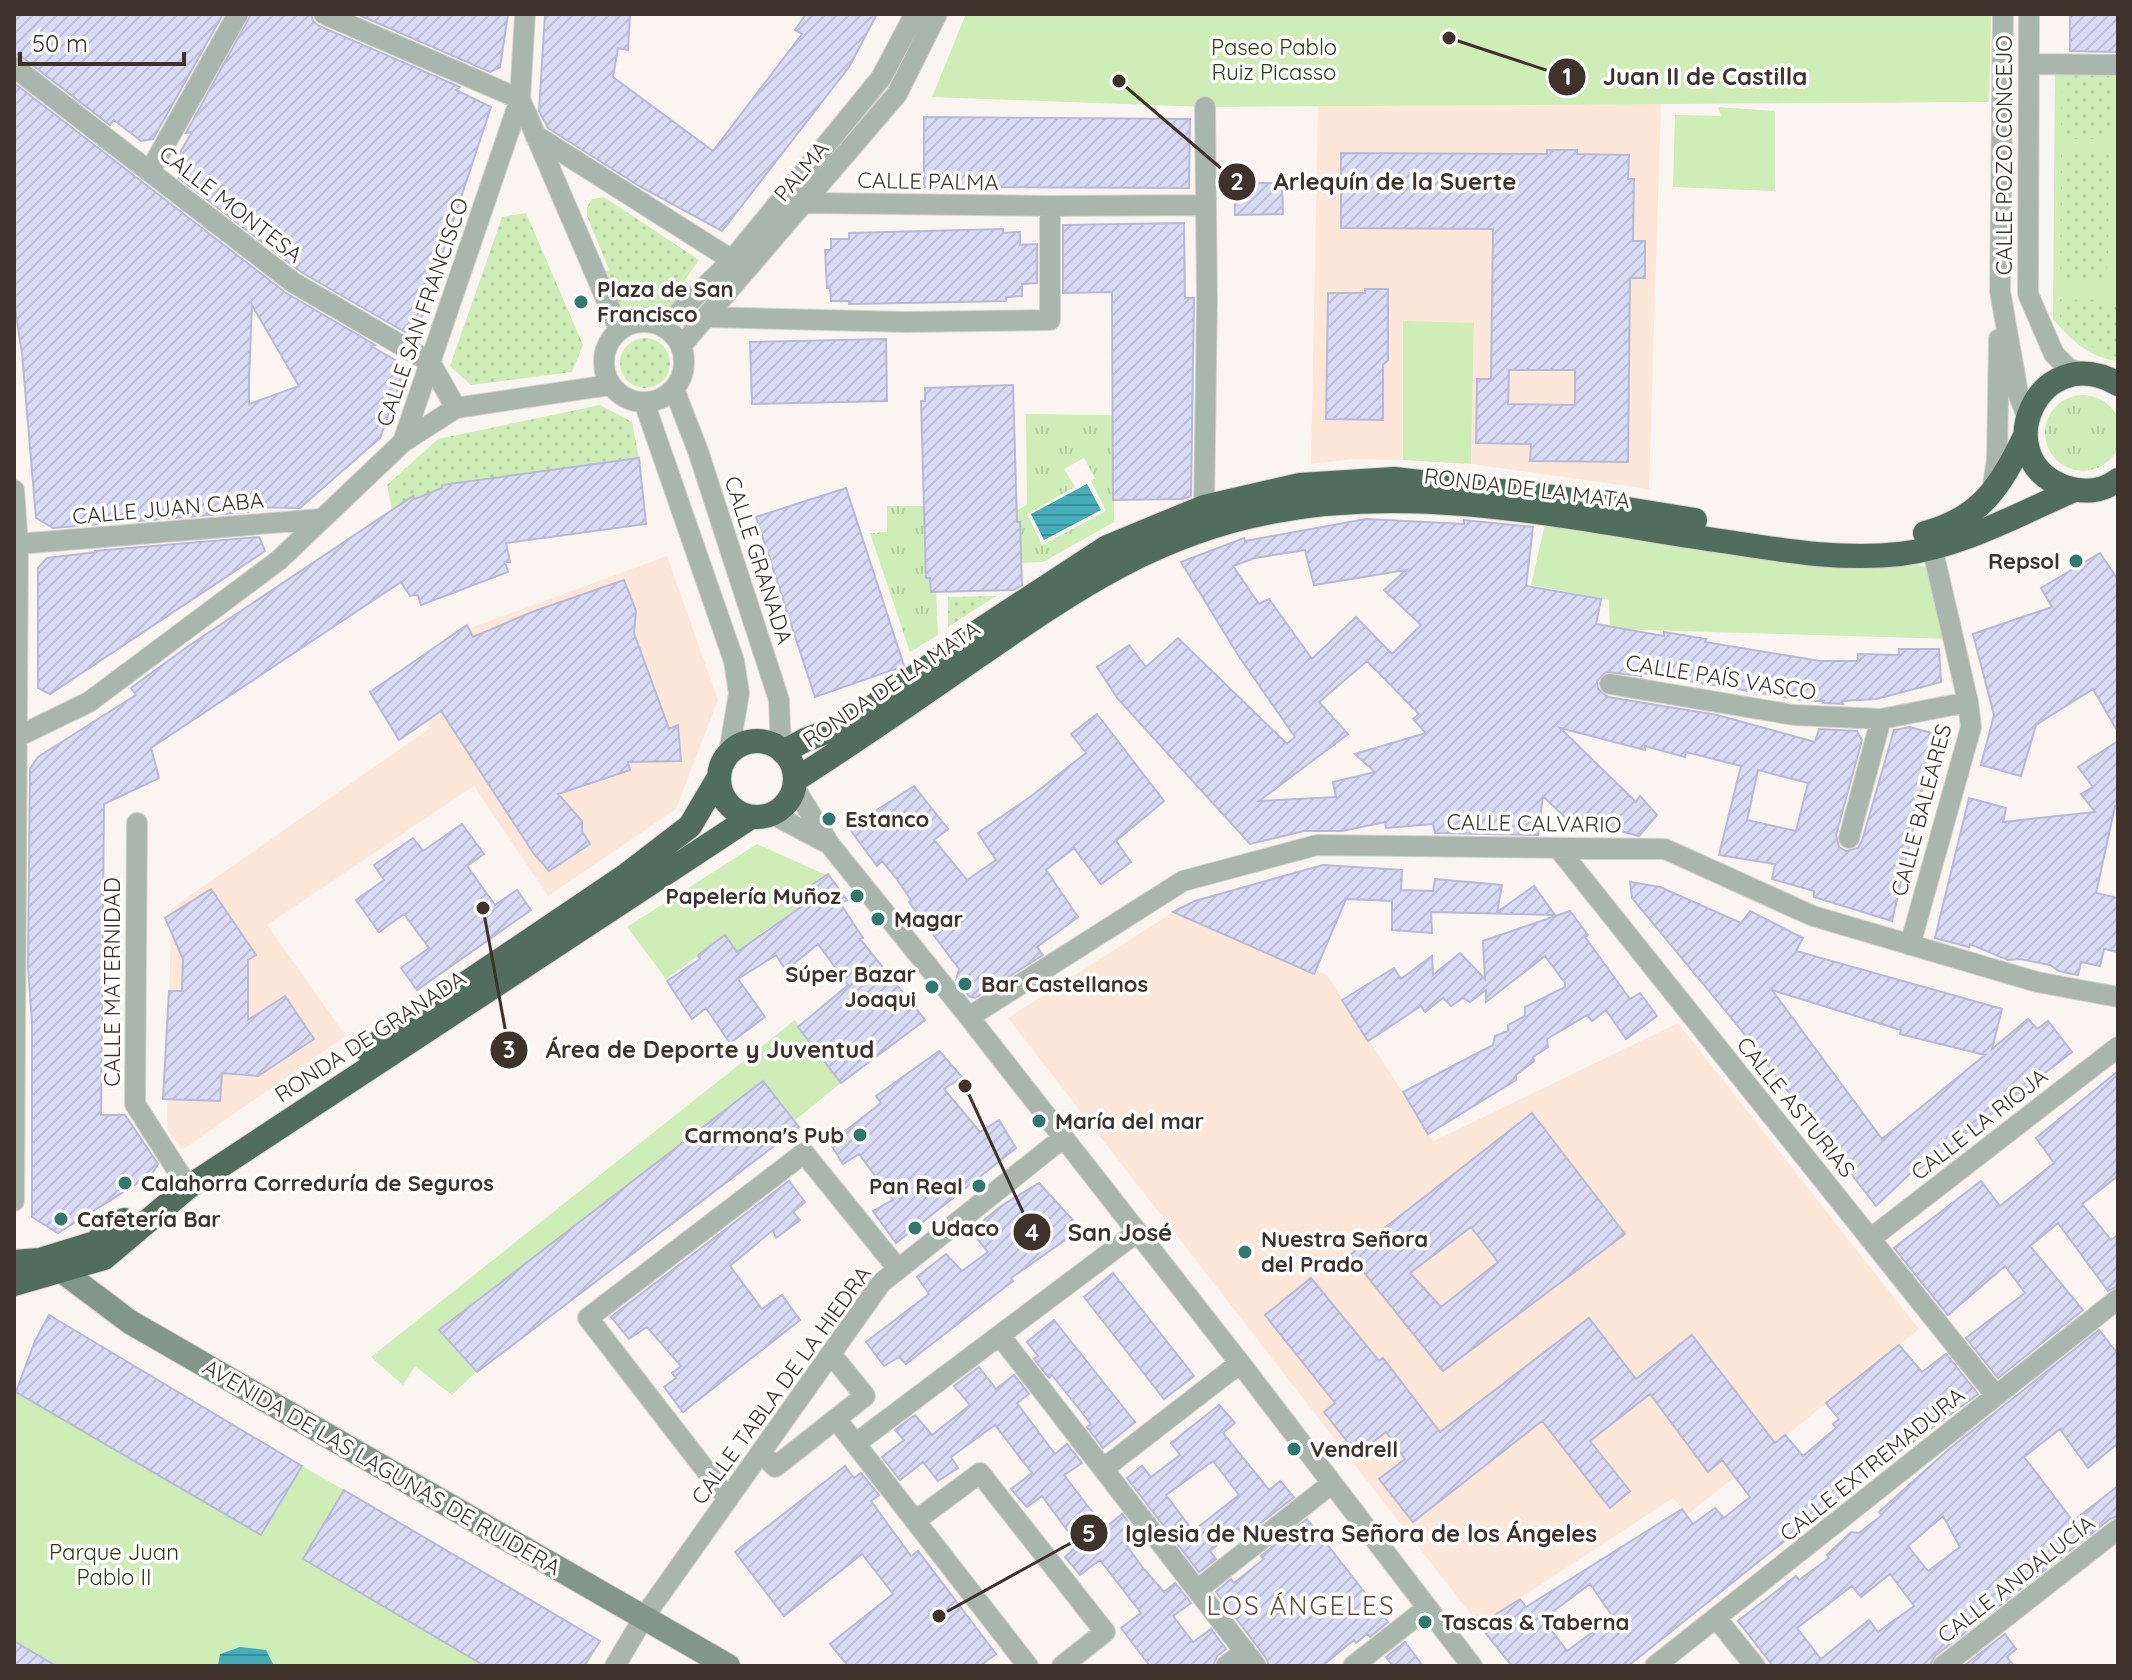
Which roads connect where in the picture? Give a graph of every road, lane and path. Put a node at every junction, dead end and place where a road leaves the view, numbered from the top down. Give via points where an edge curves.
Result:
1 (238, 14) edge
2 (324, 14) edge
3 (525, 14) edge
4 (915, 14) edge
5 (937, 14) edge
6 (2003, 14) edge
7 (2029, 14) edge
8 (2029, 64) junction
9 (2118, 65) edge
10 (14, 67) edge
11 (520, 99) junction
12 (1205, 107) dead end
13 (535, 135) junction
14 (150, 171) junction
15 (806, 203) junction
16 (1204, 205) junction
17 (1050, 206) junction
18 (732, 260) junction
19 (2000, 291) junction
20 (707, 317) junction
21 (665, 326) junction
22 (619, 329) junction
23 (681, 346) junction
24 (430, 362) junction
25 (2081, 373) junction
26 (2118, 383) edge
27 (610, 385) junction
28 (674, 389) junction
29 (644, 402) junction
30 (456, 408) junction
31 (2026, 427) junction
32 (403, 442) junction
33 (2118, 480) edge
34 (14, 490) edge
35 (2074, 490) junction
36 (1992, 494) junction
37 (1204, 507) junction
38 (321, 519) junction
39 (18, 544) junction
40 (1932, 547) junction
41 (1610, 684) dead end
42 (1968, 702) junction
43 (1881, 719) junction
44 (17, 737) junction
45 (782, 751) junction
46 (729, 753) junction
47 (719, 777) junction
48 (794, 784) junction
49 (761, 815) junction
50 (137, 823) dead end
51 (1849, 838) dead end
52 (830, 845) junction
53 (1558, 848) junction
54 (1910, 945) junction
55 (2118, 997) edge
56 (969, 1017) junction
57 (2118, 1047) edge
58 (1063, 1138) junction
59 (181, 1176) junction
60 (14, 1201) edge
61 (1136, 1233) junction
62 (1870, 1239) junction
63 (40, 1260) junction
64 (14, 1262) edge
65 (898, 1269) junction
66 (62, 1272) junction
67 (14, 1284) edge
68 (2118, 1299) edge
69 (1001, 1337) junction
70 (831, 1354) junction
71 (1240, 1363) junction
72 (1996, 1396) junction
73 (836, 1419) junction
74 (855, 1444) junction
75 (761, 1452) junction
76 (1103, 1469) junction
77 (1331, 1484) junction
78 (728, 1499) junction
79 (915, 1521) junction
80 (2118, 1529) edge
81 (1197, 1590) junction
82 (1427, 1608) junction
83 (644, 1617) junction
84 (1717, 1619) junction
85 (1250, 1659) edge
86 (615, 1666) edge
87 (728, 1666) edge
88 (1028, 1666) edge
89 (1062, 1666) edge
90 (1226, 1666) edge
91 (1353, 1666) edge
92 (1472, 1666) edge
93 (1655, 1666) edge
94 (1755, 1666) edge
95 (1943, 1666) edge

1 - 14 street
2 - 11 street
3 - 11 street
4 - 18 street, PALMA via 881,78
5 - 15 street, PALMA via 897,94
6 - 19 street, CALLE POZO CONCEJO
7 - 8 street, CALLE POZO CONCEJO
8 - 9 street
8 - 25 street, CALLE POZO CONCEJO via 2028,294 2054,354
10 - 14 street, CALLE MONTESA
11 - 13 street
11 - 24 street, CALLE SAN FRANCISCO
12 - 16 street
13 - 18 street
13 - 22 street
14 - 24 street, CALLE MONTESA via 294,283
15 - 17 street, CALLE PALMA
15 - 20 street, PALMA
16 - 17 street, CALLE PALMA
16 - 37 street
17 - 20 street via 1050,320
18 - 21 street, PALMA
19 - 31 street, CALLE POZO CONCEJO
19 - 36 street, CALLE POZO CONCEJO
20 - 23 street, PALMA
21 - 22 street via 646,321
21 - 23 street
22 - 27 street via 603,354
23 - 28 street via 685,361
24 - 30 street
24 - 32 street, CALLE SAN FRANCISCO
25 - 26 highway
25 - 31 highway, RONDA DE LA MATA via 2047,386 2035,400
27 - 29 street via 619,394
27 - 30 street
28 - 29 street
28 - 45 street, CALLE GRANADA via 779,700
29 - 46 street via 734,661 739,693
30 - 32 street
31 - 35 highway via 2030,455 2040,472
31 - 36 highway, RONDA DE LA MATA
32 - 38 street, CALLE SAN FRANCISCO
33 - 35 highway, RONDA DE LA MATA via 2096,490
34 - 39 street
35 - 40 highway, RONDA DE LA MATA
36 - 37 highway, RONDA DE LA MATA via 1950,526 1863,543 1394,479 1300,485
37 - 45 highway, RONDA DE LA MATA via 1107,547 850,723
38 - 39 street, CALLE JUAN CABA
38 - 44 street, CALLE SAN FRANCISCO via 279,560 89,702
39 - 44 street
40 - 42 street, CALLE BALEARES
40 - 48 highway, RONDA DE LA MATA via 1862,558 1822,555 1460,501 1396,499 1274,511 1200,529 1119,564
41 - 43 street, CALLE PAÍS VASCO via 1794,715
42 - 43 street, CALLE PAÍS VASCO
42 - 54 street, CALLE BALEARES via 1971,727
43 - 51 street
44 - 60 street
45 - 46 highway via 754,741
45 - 48 highway via 793,769
46 - 47 highway
47 - 49 highway via 727,803 738,812
47 - 59 highway, RONDA DE GRANADA via 690,826 625,876
48 - 49 highway via 790,798
48 - 52 street
49 - 52 street
49 - 66 highway, RONDA DE GRANADA via 187,1188 104,1258
50 - 59 street, CALLE MATERNIDAD via 135,1104
52 - 56 street
53 - 54 street, CALLE CALVARIO via 1665,849 1813,916
53 - 56 street, CALLE CALVARIO via 1317,845 1183,881
53 - 62 street, CALLE ASTURIAS
54 - 55 street, CALLE CALVARIO via 2037,982
56 - 58 street
57 - 62 street, CALLE LA RIOJA
58 - 61 street
58 - 65 street, CALLE TABLA DE LA HIEDRA
59 - 63 highway, RONDA DE GRANADA via 95,1243
61 - 69 street
61 - 71 street
62 - 72 street, CALLE ASTURIAS
63 - 64 highway, RONDA DE GRANADA
63 - 66 main road, AVENIDA DE LAS LAGUNAS DE RUIDERA
65 - 70 street, CALLE TABLA DE LA HIEDRA via 881,1283
65 - 78 street via 804,1153 588,1318
66 - 67 highway, RONDA DE GRANADA
66 - 83 main road, AVENIDA DE LAS LAGUNAS DE RUIDERA via 130,1322
68 - 72 street, CALLE EXTREMADURA
69 - 74 street
69 - 76 street
70 - 73 street via 865,1396
70 - 75 street, CALLE TABLA DE LA HIEDRA
71 - 76 street
71 - 77 street
72 - 84 street, CALLE EXTREMADURA
73 - 74 street
73 - 75 street via 775,1467
74 - 79 street
75 - 78 street, CALLE TABLA DE LA HIEDRA
76 - 81 street
77 - 81 street
77 - 82 street
78 - 83 street, CALLE TABLA DE LA HIEDRA
79 - 88 street
79 - 89 street via 980,1473 1105,1632
80 - 95 street, CALLE ANDALUCÍA
81 - 85 street
82 - 91 street
82 - 92 street
83 - 86 street, CALLE TABLA DE LA HIEDRA
83 - 87 main road, AVENIDA DE LAS LAGUNAS DE RUIDERA
84 - 93 street, CALLE EXTREMADURA
84 - 94 street
85 - 90 street

